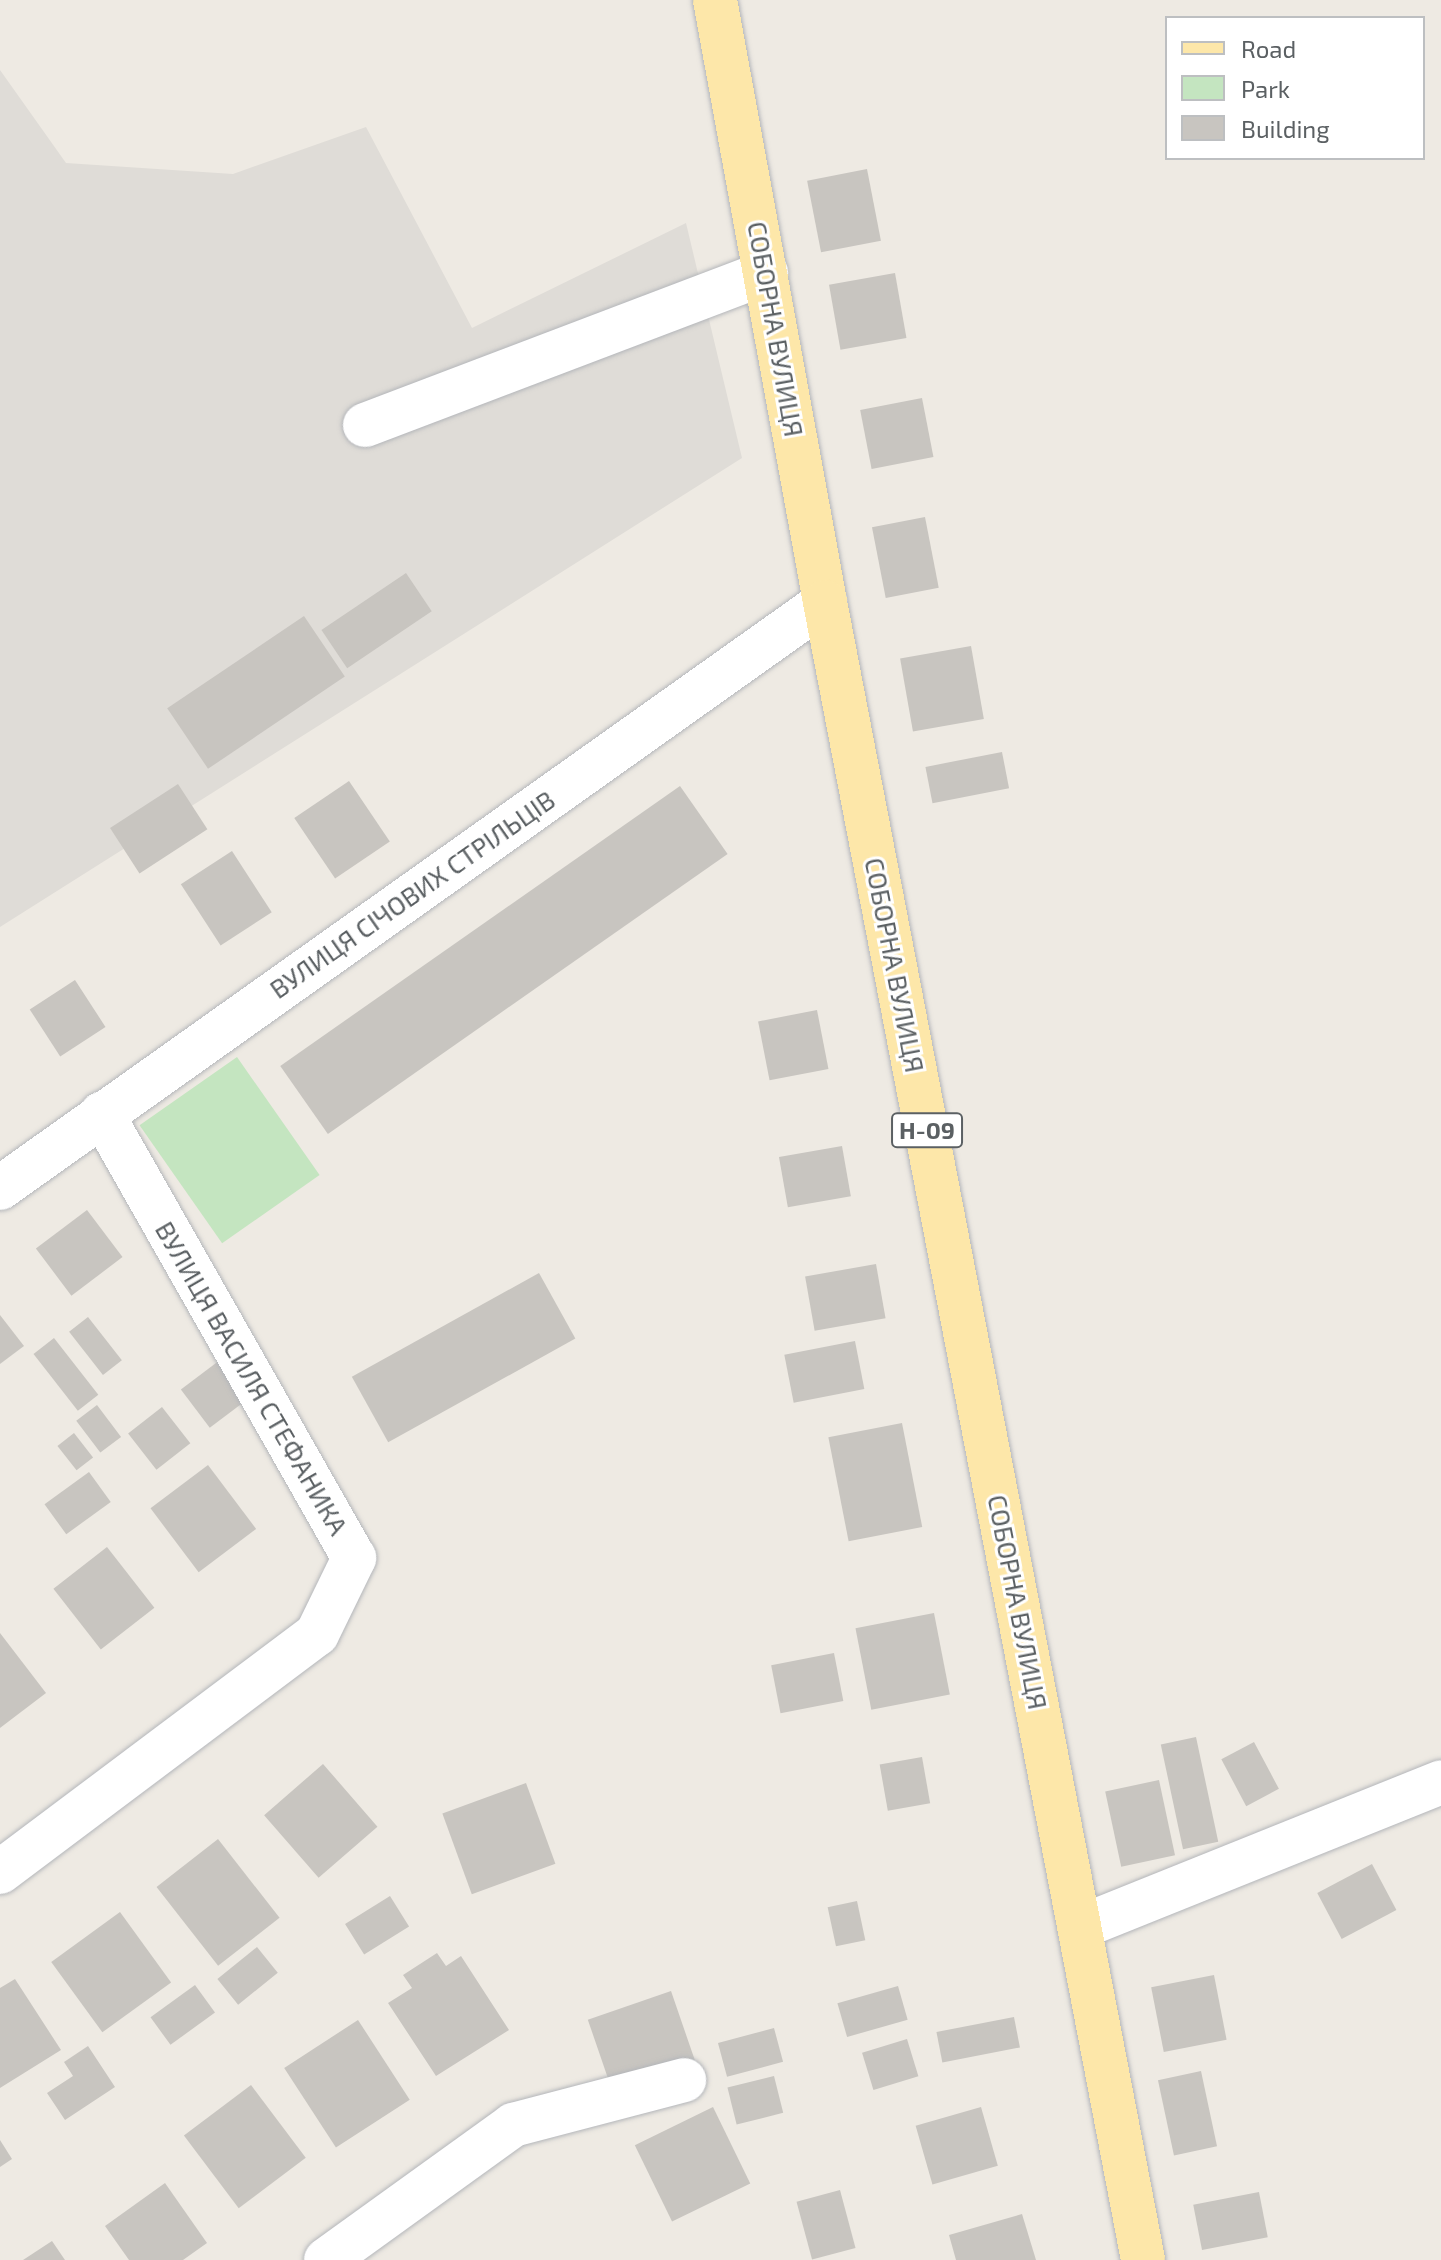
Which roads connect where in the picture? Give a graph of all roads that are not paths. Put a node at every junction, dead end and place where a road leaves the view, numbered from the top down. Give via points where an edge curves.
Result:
1 (715, 0) edge
2 (766, 273) junction
3 (365, 425) dead end
4 (825, 602) junction
5 (102, 1114) junction
6 (0, 1188) edge
7 (1441, 1782) edge
8 (0, 1872) edge
9 (1081, 1927) junction
10 (684, 2080) dead end
11 (326, 2260) edge
12 (1143, 2260) edge

1 - 2 main road, СОБОРНА ВУЛИЦЯ / Н-09
2 - 3 street
2 - 4 main road, СОБОРНА ВУЛИЦЯ / Н-09
4 - 5 street, ВУЛИЦЯ СІЧОВИХ СТРІЛЬЦІВ
4 - 9 main road, СОБОРНА ВУЛИЦЯ / Н-09
5 - 6 street, ВУЛИЦЯ СІЧОВИХ СТРІЛЬЦІВ
5 - 8 street, ВУЛИЦЯ ВАСИЛЯ СТЕФАНИКА via 354,1558 317,1634
7 - 9 street
9 - 12 main road, СОБОРНА ВУЛИЦЯ / Н-09
10 - 11 street via 513,2125

